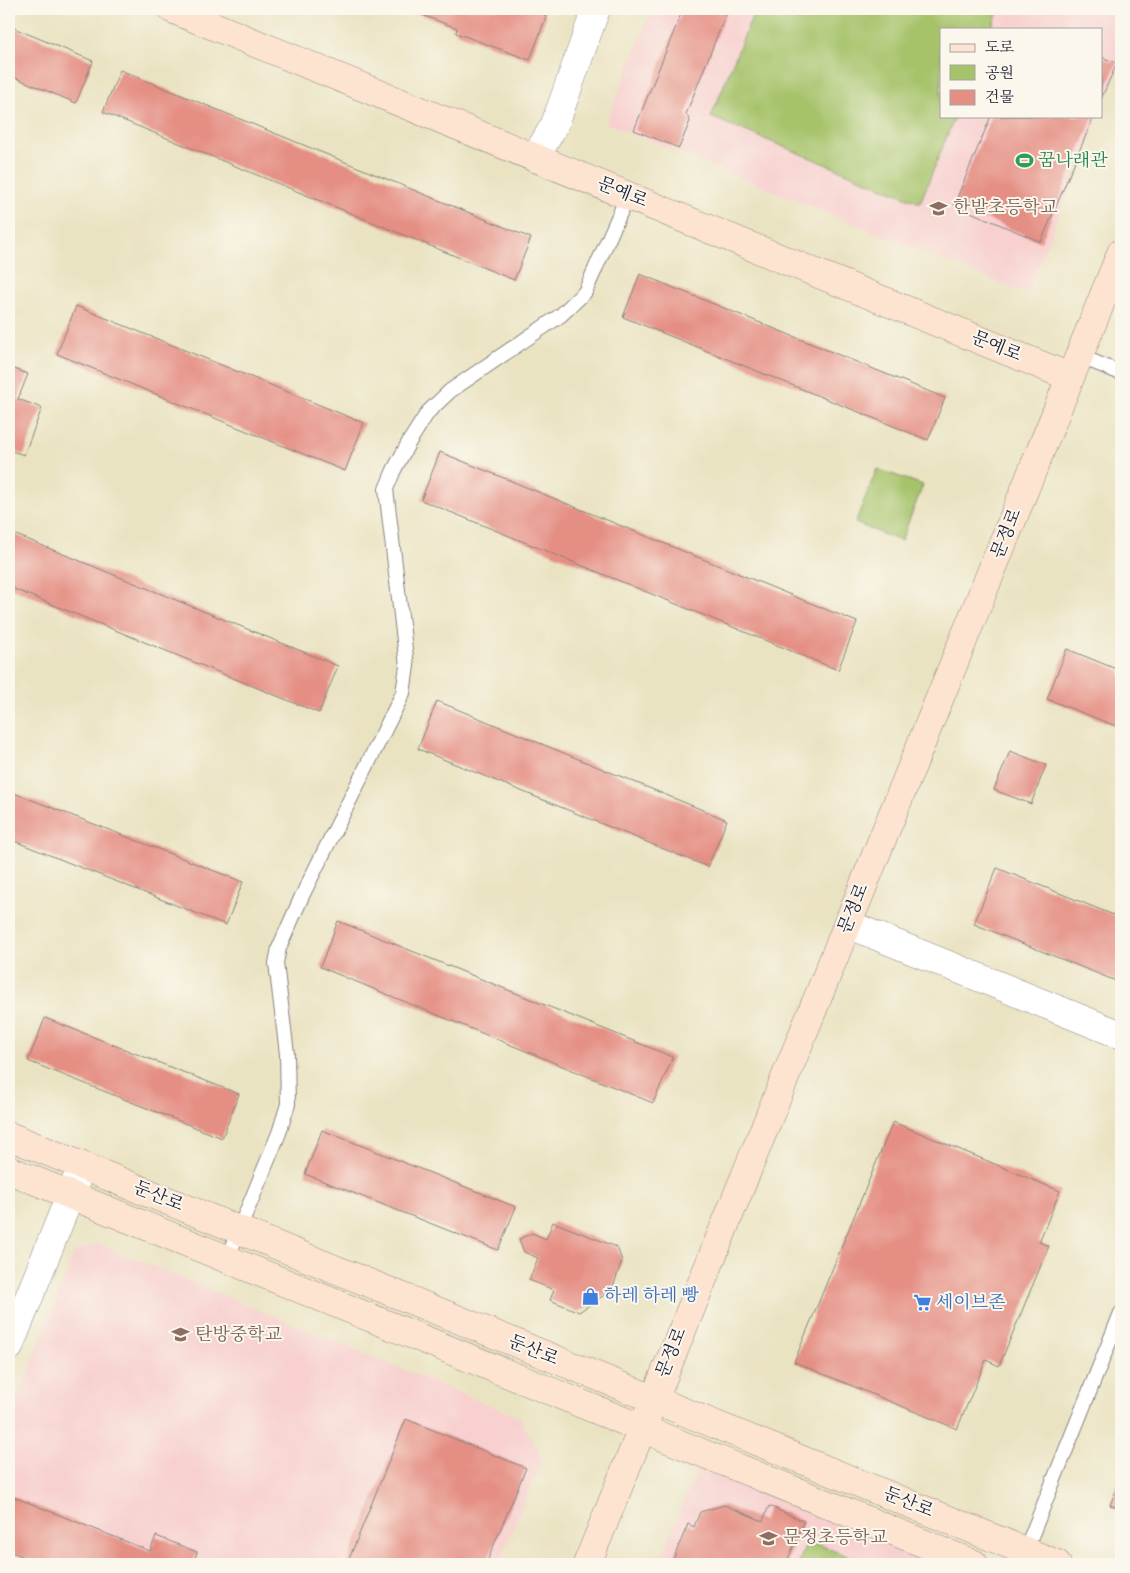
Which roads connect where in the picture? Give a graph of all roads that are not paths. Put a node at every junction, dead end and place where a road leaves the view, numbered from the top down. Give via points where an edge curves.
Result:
1 (172, 9) edge
2 (596, 9) edge
3 (535, 158) junction
4 (628, 195) junction
5 (1121, 253) edge
6 (1075, 367) junction
7 (1121, 373) edge
8 (847, 924) junction
9 (1121, 1035) edge
10 (9, 1136) edge
11 (82, 1166) junction
12 (9, 1170) edge
13 (70, 1195) junction
14 (239, 1231) junction
15 (227, 1259) junction
16 (1121, 1313) edge
17 (9, 1347) edge
18 (654, 1399) junction
19 (641, 1429) junction
20 (1023, 1558) edge
21 (587, 1564) edge
22 (974, 1564) edge
23 (1057, 1564) edge

1 - 3 main road, 문예로
2 - 3 street via 555,124
3 - 4 main road, 문예로
4 - 6 main road, 문예로
4 - 14 lane via 585,292 561,315 450,391 428,412 408,442 389,483 387,496 407,666 403,693 278,948 276,963 287,1054 288,1104
5 - 6 main road, 문정로
6 - 7 lane
6 - 8 main road, 문정로
8 - 9 street
8 - 18 main road, 문정로
10 - 11 main road, 둔산로
11 - 13 street
11 - 14 main road, 둔산로
12 - 13 main road, 둔산로
13 - 15 main road, 둔산로
13 - 17 street
14 - 15 lane
14 - 18 main road, 둔산로
15 - 19 main road, 둔산로
16 - 20 lane
18 - 19 main road, 문정로
18 - 20 main road, 둔산로
19 - 21 main road, 문정로
19 - 22 main road, 둔산로
20 - 23 main road, 둔산로

